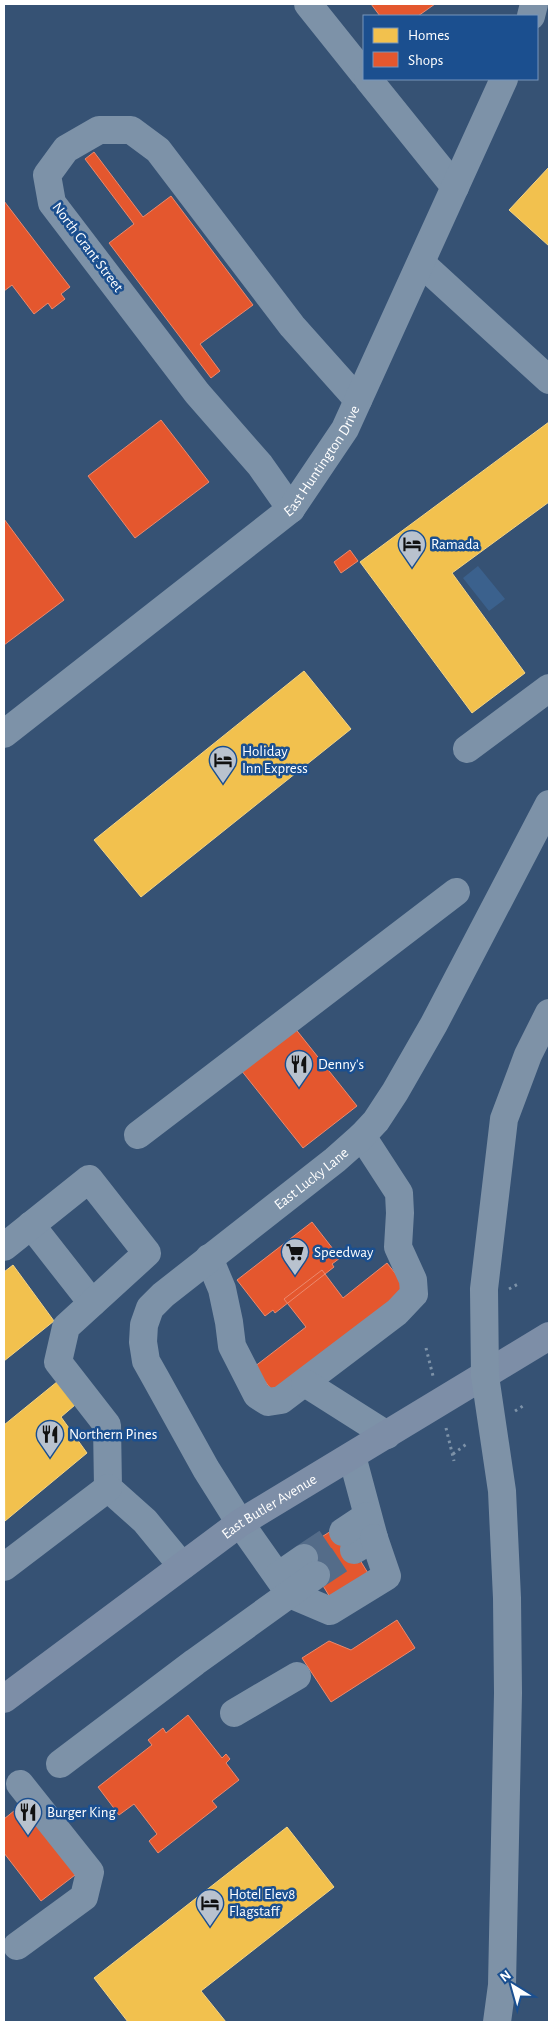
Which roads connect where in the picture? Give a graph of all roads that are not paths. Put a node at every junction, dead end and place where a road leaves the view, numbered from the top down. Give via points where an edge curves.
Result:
1 (308, 4) edge
2 (363, 73) edge
3 (369, 80) edge
4 (504, 80) edge
5 (455, 187) junction
6 (421, 263) junction
7 (549, 380) edge
8 (358, 400) junction
9 (291, 509) junction
10 (549, 688) edge
11 (4, 734) edge
12 (466, 749) dead end
13 (549, 804) edge
14 (456, 892) dead end
15 (549, 1013) edge
16 (138, 1135) dead end
17 (362, 1136) junction
18 (31, 1225) junction
19 (4, 1246) edge
20 (209, 1258) junction
21 (92, 1303) junction
22 (549, 1336) edge
23 (485, 1376) junction
24 (304, 1383) junction
25 (387, 1435) junction
26 (352, 1456) junction
27 (108, 1488) junction
28 (240, 1523) junction
29 (182, 1566) junction
30 (310, 1566) tunnel mouth
31 (4, 1567) edge
32 (284, 1585) junction
33 (297, 1676) dead end
34 (5, 1696) edge
35 (234, 1713) dead end
36 (60, 1764) dead end
37 (20, 1784) dead end
38 (17, 1946) dead end
39 (497, 2022) edge

1 - 2 street
3 - 5 street
4 - 5 street, East Huntington Drive
5 - 6 street, East Huntington Drive
6 - 7 street
6 - 8 street, East Huntington Drive
8 - 9 street, East Huntington Drive via 346,429
8 - 9 street, North Grant Street via 292,326 158,150 131,130 99,130 66,149 47,175 52,203 196,393 260,465
9 - 11 street, East Huntington Drive
10 - 12 street
13 - 17 street, East Lucky Lane via 434,1024 395,1092
14 - 16 street
15 - 23 highway via 528,1055 504,1119 484,1289
17 - 20 street, East Lucky Lane
17 - 24 street via 399,1193 398,1247 413,1280 414,1294 397,1312
18 - 19 street
18 - 21 street
18 - 21 street via 89,1179 147,1253
20 - 24 street via 222,1289 232,1346 257,1395 268,1402 281,1400
20 - 28 street, East Lucky Lane via 150,1308 143,1342 146,1361
21 - 27 street via 66,1327 58,1362 107,1424
22 - 23 main road, East Butler Avenue
23 - 25 main road, East Butler Avenue
23 - 39 highway via 502,1491 507,1598 503,1976
24 - 25 street
25 - 26 main road, East Butler Avenue
26 - 28 main road, East Butler Avenue
26 - 32 street via 359,1534 387,1576 330,1611
27 - 29 street via 145,1520
27 - 31 street
28 - 29 main road, East Butler Avenue
28 - 32 street, East Lucky Lane
29 - 34 main road, East Butler Avenue
30 - 32 street
32 - 36 street via 195,1662
33 - 35 street
37 - 38 street via 90,1872 84,1897

